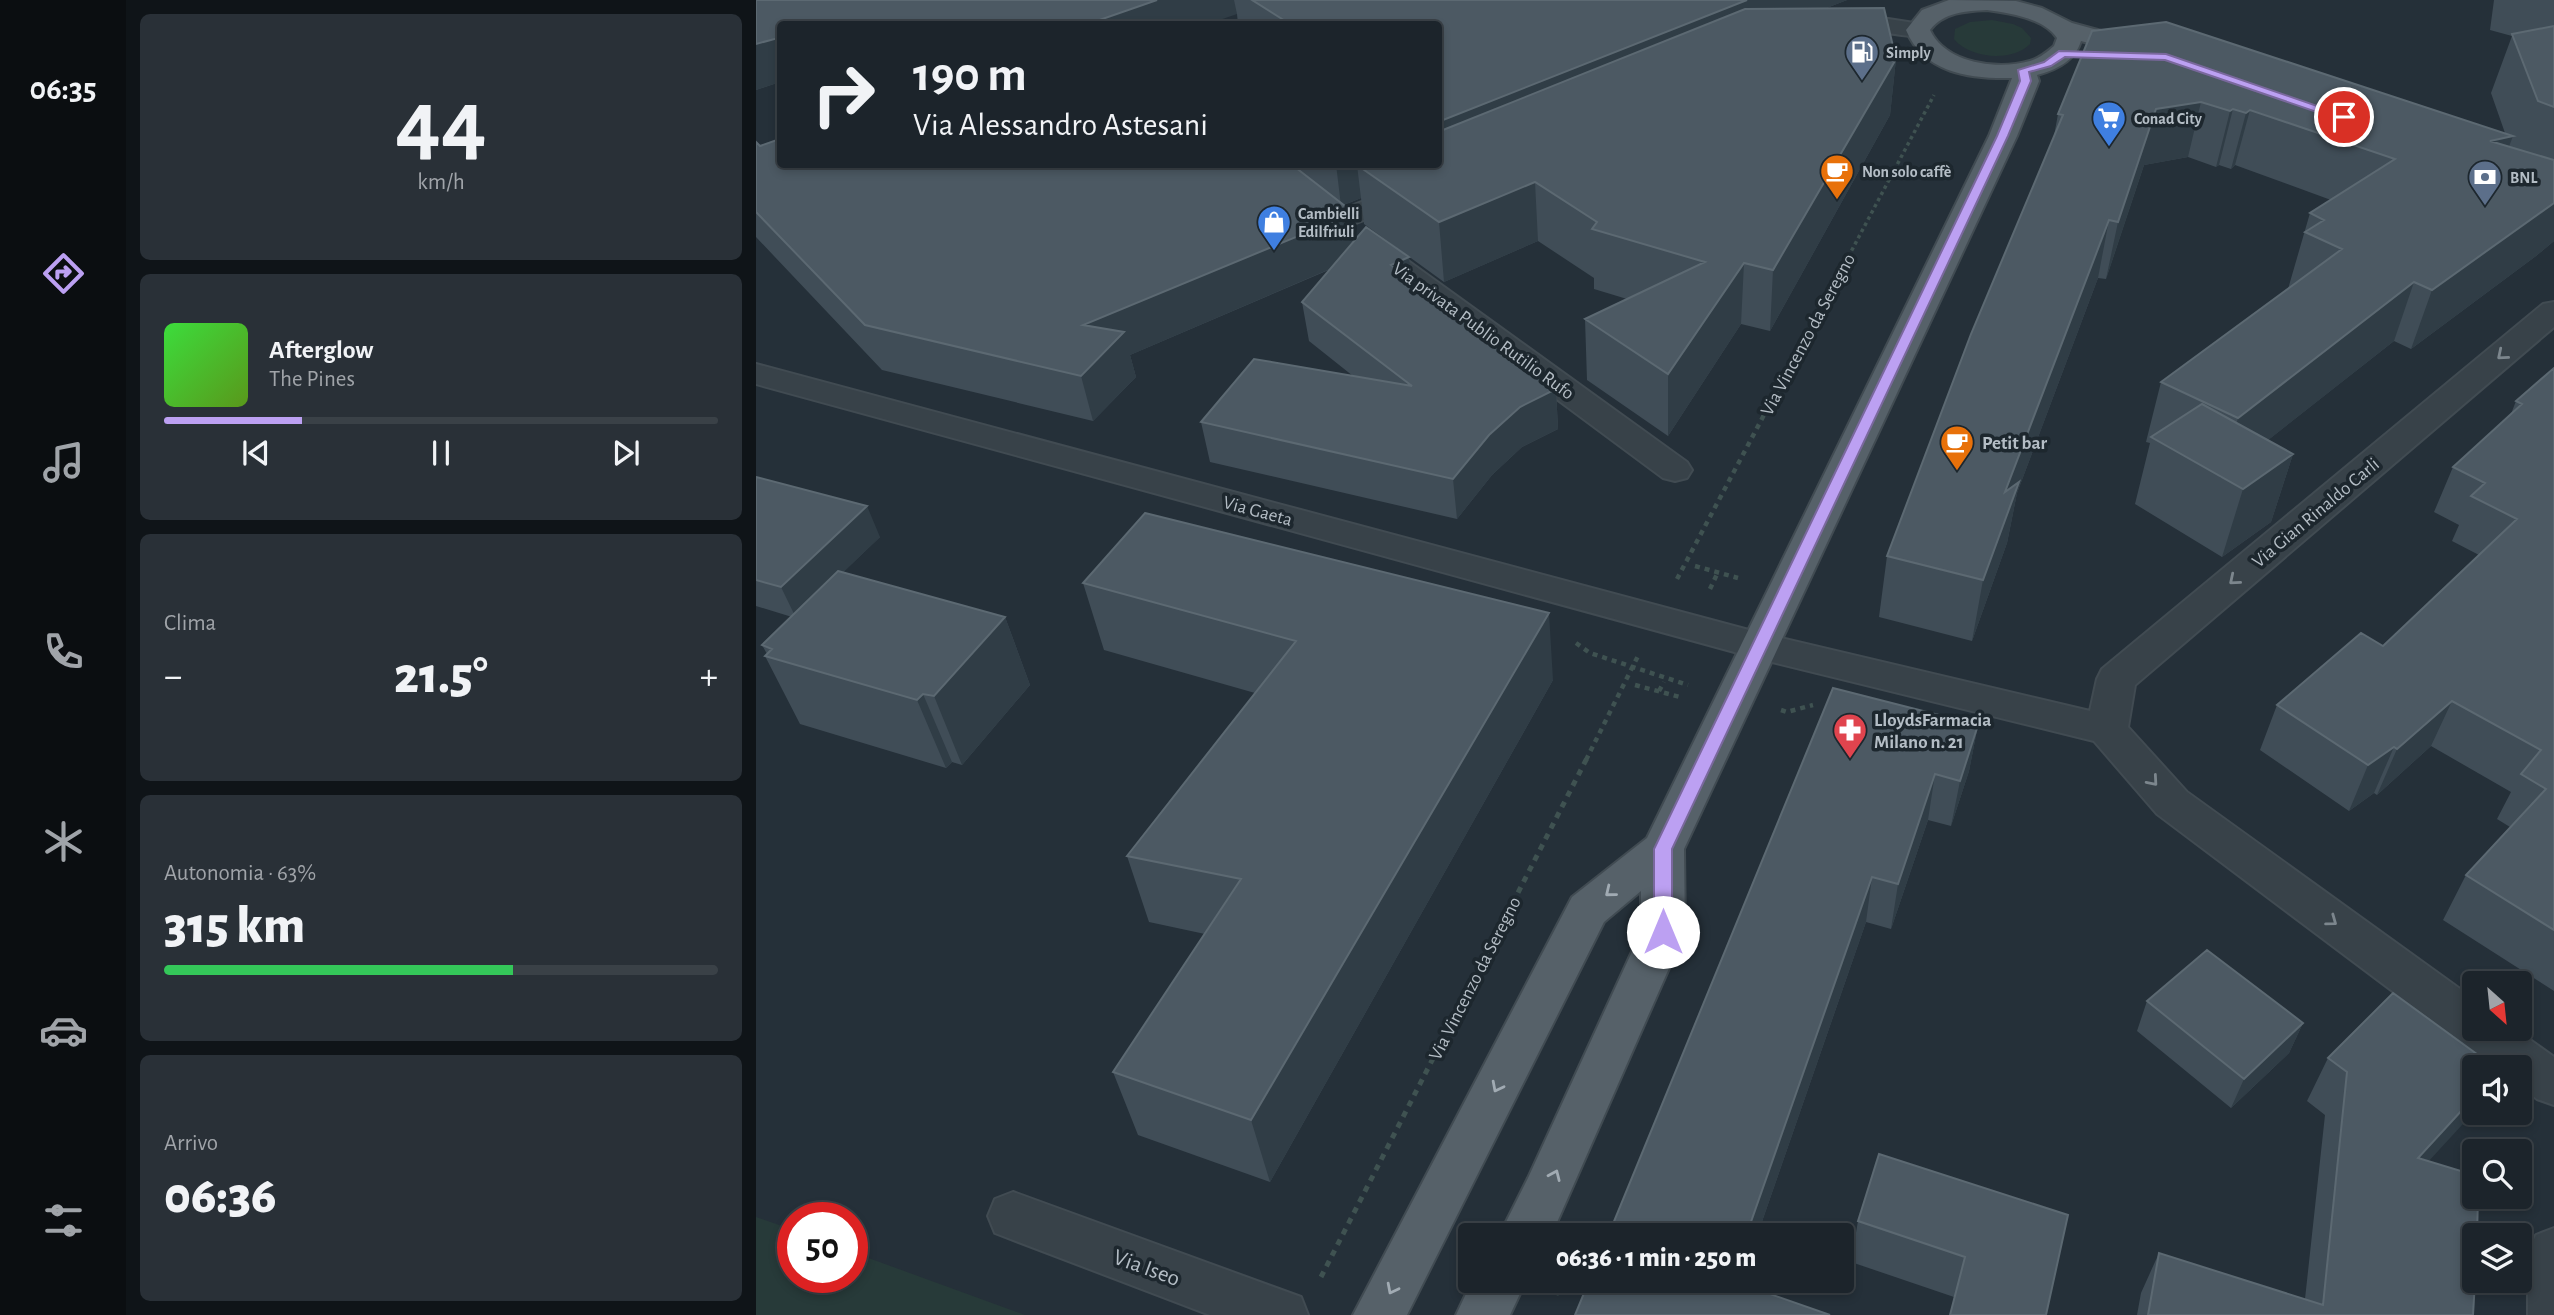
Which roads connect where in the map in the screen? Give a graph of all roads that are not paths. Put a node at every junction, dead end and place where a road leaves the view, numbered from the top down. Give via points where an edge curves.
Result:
1 (1984, 1) edge
2 (1925, 15) edge
3 (2062, 28) junction
4 (1806, 31) edge
5 (2063, 54) junction
6 (1982, 70) junction
7 (2023, 70) junction
8 (2010, 120) junction
9 (1429, 183) edge
10 (2554, 311) edge
11 (756, 374) edge
12 (1675, 470) dead end
13 (1760, 646) junction
14 (2108, 730) junction
15 (1663, 849) junction
16 (2462, 1017) edge
17 (2495, 1041) edge
18 (2554, 1084) edge
19 (1013, 1216) dead end
20 (1531, 1223) edge
21 (2554, 1252) edge
22 (1494, 1293) edge
23 (1298, 1302) edge
24 (1379, 1315) edge
25 (1482, 1315) edge
26 (2553, 1315) edge

1 - 2 main road
1 - 3 main road via 2031,10
2 - 4 street via 1882,26
2 - 6 main road via 1919,40 1928,50 1941,59
3 - 5 main road via 2068,45
3 - 5 main road via 2166,57
5 - 7 main road via 2048,64
6 - 7 main road
6 - 8 main road
7 - 8 main road via 2026,81
8 - 13 main road
9 - 12 street, Via privata Publio Rutilio Rufo via 1326,214
10 -> 14 street, Via Gian Rinaldo Carli via 2116,679
11 - 13 street, Via Gaeta
13 - 14 street
13 - 15 main road
14 -> 16 street via 2172,803
20 -> 15 main road via 1663,932
15 -> 24 main road via 1588,910
17 - 18 street
19 - 23 street, Via Iseo via 1162,1273
21 - 26 street
22 - 25 main road

